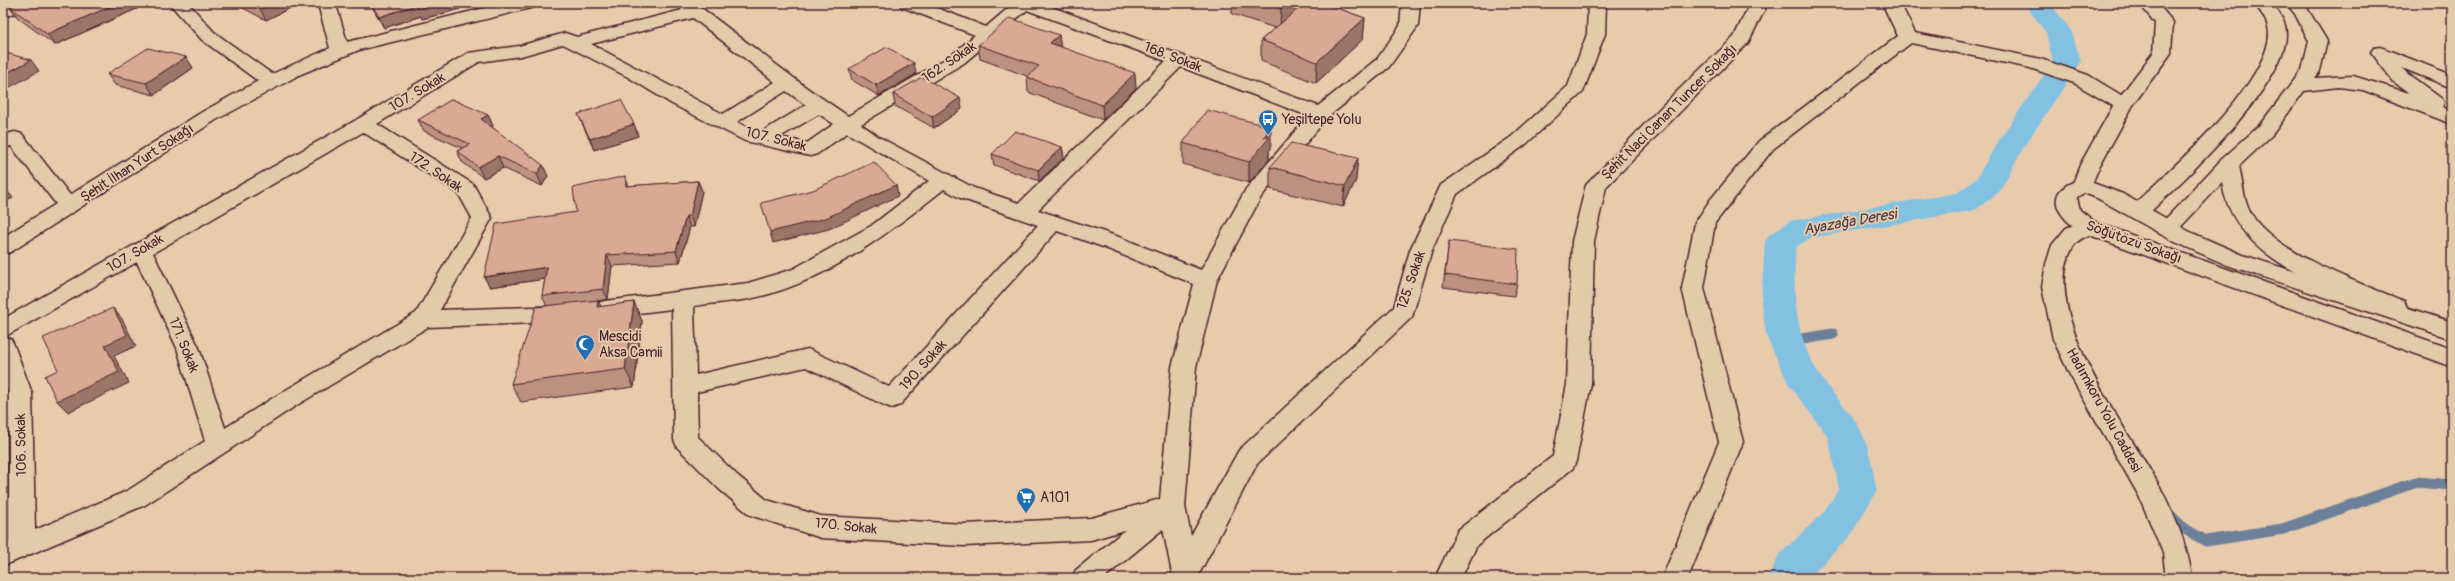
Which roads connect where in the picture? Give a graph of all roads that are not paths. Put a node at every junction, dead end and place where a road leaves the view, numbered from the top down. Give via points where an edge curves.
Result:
1 (27, 3) edge
2 (178, 3) edge
3 (331, 3) edge
4 (529, 3) edge
5 (908, 3) edge
6 (1025, 3) edge
7 (1411, 3) edge
8 (1597, 3) edge
9 (1759, 3) edge
10 (1891, 3) edge
11 (2148, 3) edge
12 (2263, 3) edge
13 (2295, 3) edge
14 (690, 8) edge
15 (3, 12) edge
16 (988, 34) junction
17 (1908, 38) junction
18 (575, 43) junction
19 (340, 50) junction
20 (1178, 59) junction
21 (271, 82) junction
22 (787, 82) junction
23 (2452, 82) edge
24 (2298, 86) junction
25 (2124, 104) junction
26 (820, 105) junction
27 (1320, 114) junction
28 (2452, 117) edge
29 (724, 122) junction
30 (363, 124) junction
31 (847, 124) junction
32 (763, 139) junction
33 (3, 142) edge
34 (2229, 164) junction
35 (943, 180) junction
36 (2082, 186) junction
37 (69, 207) junction
38 (2139, 211) junction
39 (1023, 212) junction
40 (1053, 222) junction
41 (2088, 227) junction
42 (2167, 229) junction
43 (2140, 245) junction
44 (3, 246) edge
45 (141, 249) junction
46 (1206, 280) junction
47 (683, 298) junction
48 (424, 319) junction
49 (2446, 328) edge
50 (3, 329) edge
51 (3, 345) edge
52 (2452, 358) edge
53 (685, 386) junction
54 (218, 444) junction
55 (1172, 506) junction
56 (13, 552) edge
57 (1185, 574) edge
58 (1085, 578) edge
59 (1448, 578) edge
60 (1675, 578) edge
61 (2178, 578) edge

1 - 15 street
2 - 21 street via 208,36
3 - 19 street via 328,8
4 - 19 street, Şehit İlhan Yurt Sokağı via 483,12
5 - 16 street
6 - 16 street, 162. Sokak
6 - 20 street, 168. Sokak
7 - 27 street via 1409,26 1383,63
8 - 57 street, 125. Sokak via 1596,34 1576,88 1518,141 1448,190 1421,250 1404,310 1248,457
9 - 59 street, Şehit Naci Canan Tuncer Sokağı via 1742,39 1596,185 1583,241 1579,384 1564,461 1467,538
10 - 17 street
11 - 25 street via 2164,22 2162,53
12 - 38 street via 2276,22 2277,38 2269,60 2250,94 2182,172
13 - 24 street via 2303,12 2318,41 2311,71
14 - 18 street
14 - 22 street
16 - 31 street, 162. Sokak via 958,59
17 - 25 street via 2035,63 2081,79
17 - 60 street via 1766,145 1705,223 1693,288 1731,442
18 - 29 street, 107. Sokak
18 - 30 street, 107. Sokak via 565,38 521,51 474,57
19 - 21 street, Şehit İlhan Yurt Sokağı
20 - 27 street, 168. Sokak
20 - 39 street
21 - 37 street, Şehit İlhan Yurt Sokağı via 161,145
22 - 26 street
22 - 29 street
23 - 28 street via 2380,52 2401,78
24 - 28 street via 2333,81 2354,83 2384,91
24 - 34 street via 2266,131
25 - 36 street via 2090,165
26 - 31 street
26 - 32 street
27 - 46 street via 1253,194
29 - 32 street, 107. Sokak
30 - 45 street, 107. Sokak
30 - 48 street, 172. Sokak via 466,189 482,218
31 - 32 street, 107. Sokak via 810,150
31 - 35 street via 872,141
33 - 37 street via 15,138
34 - 42 street
34 - 49 street via 2237,208 2251,229 2265,242 2328,277
35 - 39 street via 967,192
35 - 47 street via 878,231 801,274 749,291
36 - 38 street, Söğütözü Sokağı via 2116,198
36 - 41 street, Söğütözü Sokağı via 2067,194 2066,206 2074,218
37 - 44 street, Şehit İlhan Yurt Sokağı
38 - 42 street, Söğütözü Sokağı
39 - 40 street
40 - 46 street
40 - 53 street, 190. Sokak via 892,399 808,358
41 - 43 street, Söğütözü Sokağı
41 - 61 street, Hadımkoru Yolu Caddesi via 2073,233 2063,245 2053,287 2064,339 2150,493 2176,553
42 - 43 street via 2165,234 2152,244
42 - 49 street, Söğütözü Sokağı via 2236,260 2313,288
43 - 52 street, Söğütözü Sokağı
45 - 50 street, 107. Sokak
45 - 54 street, 171. Sokak via 188,348
46 - 55 street via 1184,368
47 - 48 street via 554,316
47 - 53 street, 170. Sokak
48 - 54 street
51 - 56 street, 106. Sokak via 20,393
53 - 55 street, 170. Sokak via 686,440 728,482 759,508 821,527 964,535 1091,529
54 - 56 street via 136,498
55 - 57 street
55 - 58 street

